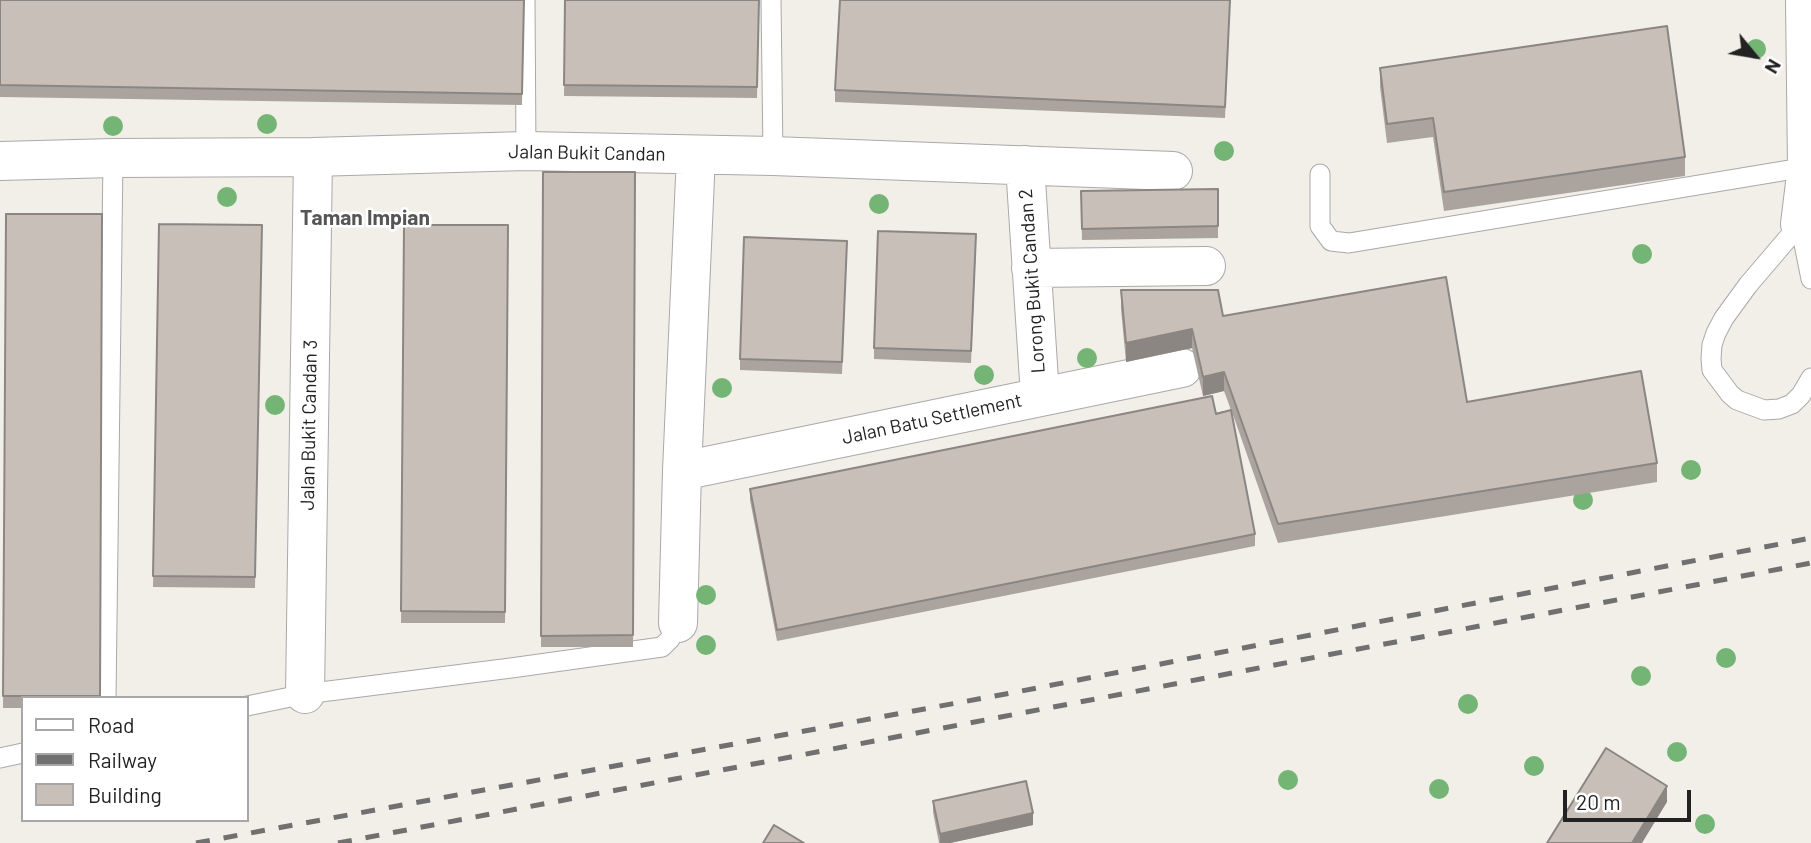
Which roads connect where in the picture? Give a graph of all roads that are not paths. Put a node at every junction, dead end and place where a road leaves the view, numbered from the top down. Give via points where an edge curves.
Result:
1 (525, 0) edge
2 (771, 0) edge
3 (1804, 0) edge
4 (526, 151) junction
5 (696, 155) junction
6 (773, 156) junction
7 (313, 157) junction
8 (113, 158) junction
9 (0, 161) edge
10 (1025, 165) junction
11 (1807, 167) junction
12 (1173, 171) dead end
13 (1320, 174) dead end
14 (1805, 223) edge
15 (1206, 266) dead end
16 (1031, 268) junction
17 (1811, 279) edge
18 (1182, 368) dead end
19 (1811, 378) edge
20 (1040, 397) junction
21 (682, 471) junction
22 (678, 623) joint
23 (305, 694) junction
24 (106, 696) edge
25 (248, 706) edge
26 (21, 753) edge
27 (0, 758) edge

1 - 4 lane
2 - 6 lane
3 - 11 street
4 - 5 street, Jalan Bukit Candan
4 - 7 street, Jalan Bukit Candan
5 - 6 street, Jalan Bukit Candan
5 - 21 street
6 - 10 street, Jalan Bukit Candan
7 - 8 street, Jalan Bukit Candan
7 - 23 street, Jalan Bukit Candan 3
8 - 9 street, Jalan Bukit Candan
8 - 24 lane
10 - 12 street, Jalan Bukit Candan
10 - 16 street, Lorong Bukit Candan 2
11 - 13 lane via 1349,243 1331,241 1320,226
11 - 14 street
14 - 17 lane
14 - 19 lane via 1724,318 1711,359 1712,370 1730,394 1764,410 1792,404
15 - 16 street
16 - 20 street, Lorong Bukit Candan 2
18 - 20 street, Jalan Batu Settlement
20 - 21 street, Jalan Batu Settlement
21 - 22 street
22 - 23 lane via 662,647
23 - 25 lane
26 - 27 lane

